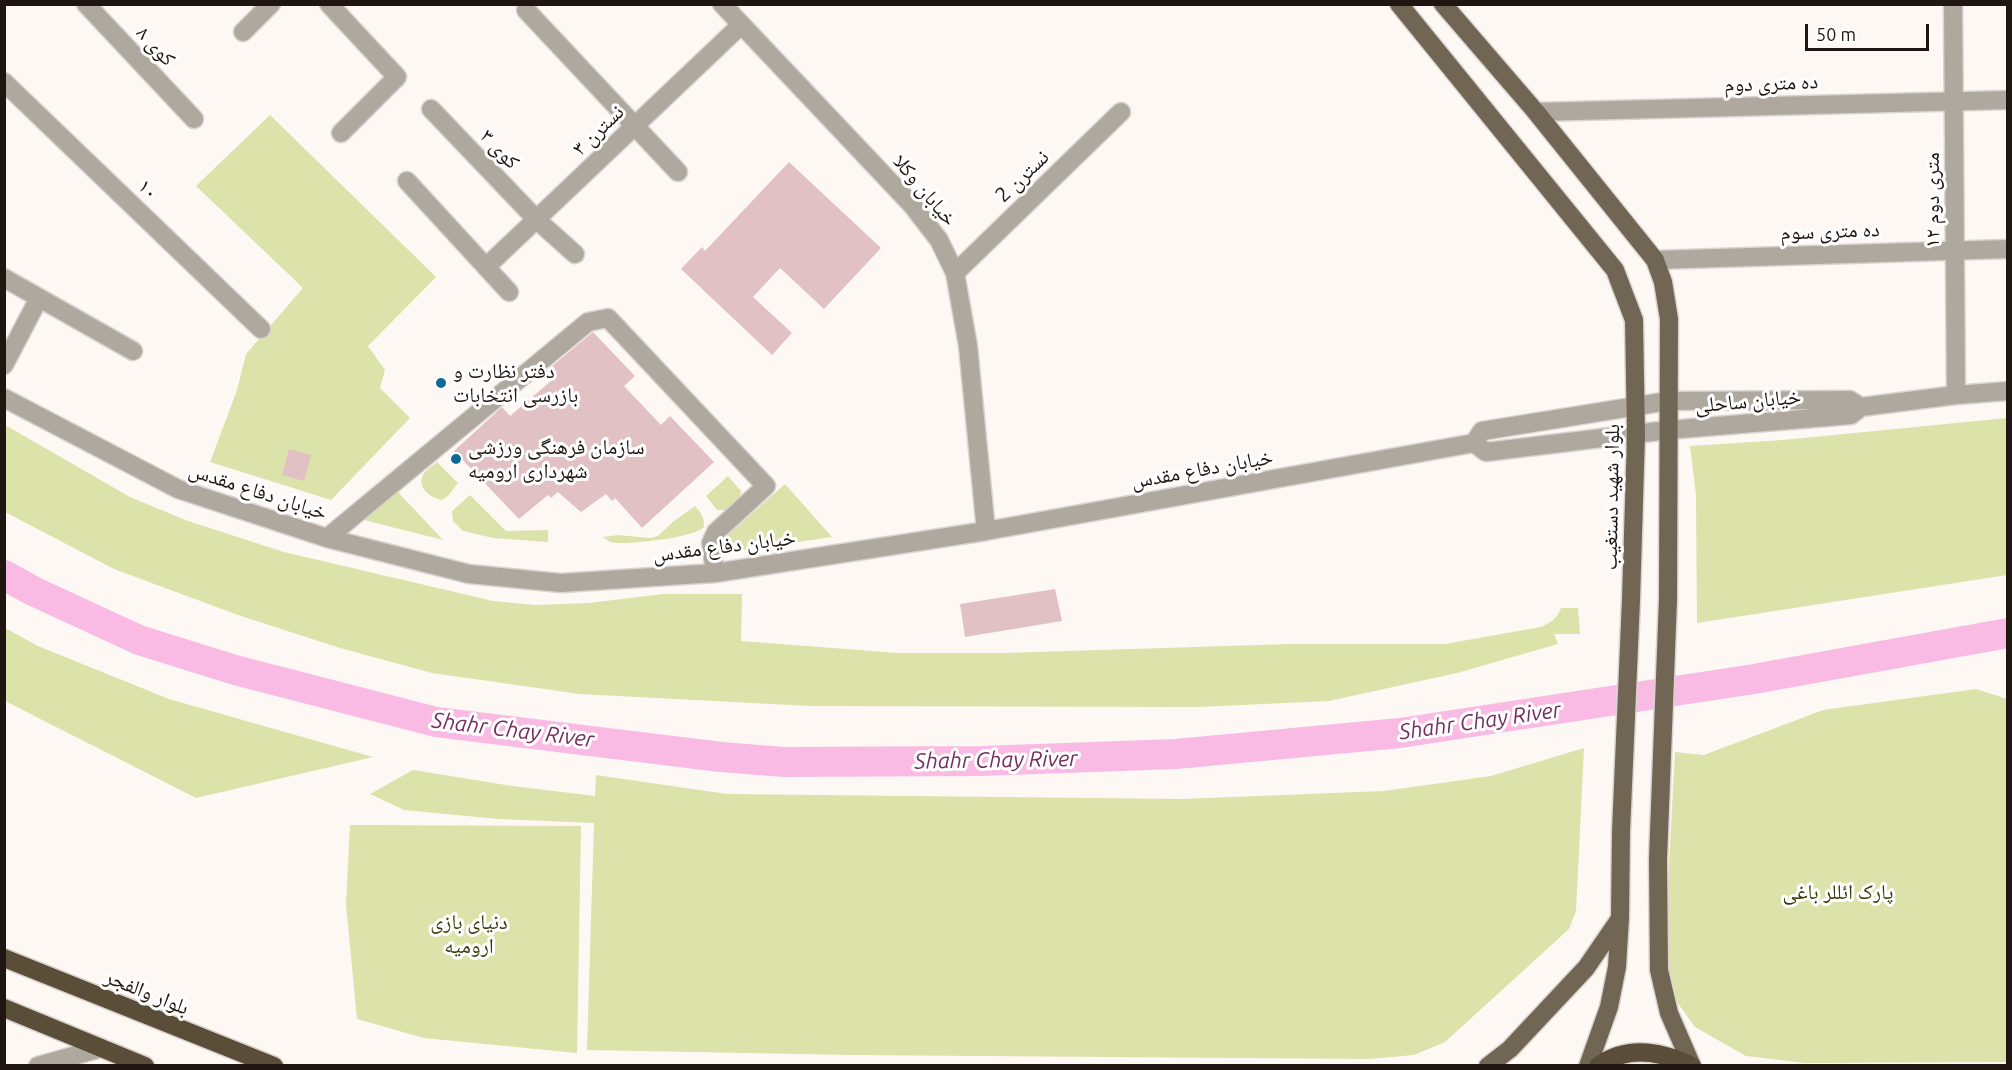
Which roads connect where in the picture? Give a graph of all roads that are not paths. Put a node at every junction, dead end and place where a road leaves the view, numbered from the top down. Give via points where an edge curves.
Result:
1 (86, 4) edge
2 (271, 4) edge
3 (329, 4) edge
4 (722, 4) edge
5 (1399, 4) edge
6 (1443, 4) edge
7 (1953, 4) edge
8 (526, 10) dead end
9 (741, 25) junction
10 (243, 32) dead end
11 (4, 82) edge
12 (2007, 100) edge
13 (1954, 101) junction
14 (431, 109) dead end
15 (1121, 112) dead end
16 (1536, 112) junction
17 (194, 119) dead end
18 (634, 127) junction
19 (341, 133) dead end
20 (678, 172) dead end
21 (407, 181) dead end
22 (537, 220) junction
23 (2007, 249) edge
24 (1955, 250) junction
25 (575, 254) dead end
26 (1655, 260) junction
27 (486, 267) junction
28 (955, 273) junction
29 (4, 279) edge
30 (509, 292) dead end
31 (39, 298) junction
32 (261, 329) dead end
33 (133, 351) dead end
34 (4, 365) edge
35 (2007, 391) edge
36 (1956, 394) junction
37 (4, 398) edge
38 (1668, 401) junction
39 (1635, 405) junction
40 (1861, 407) junction
41 (1668, 430) junction
42 (1636, 435) junction
43 (1474, 443) junction
44 (986, 531) junction
45 (327, 538) junction
46 (715, 573) junction
47 (1620, 918) junction
48 (4, 958) edge
49 (4, 1008) edge
50 (101, 1048) junction
51 (38, 1065) edge
52 (145, 1065) edge
53 (274, 1065) edge
54 (1488, 1065) edge
55 (1588, 1065) edge
56 (1598, 1065) edge
57 (1692, 1065) edge

1 - 17 street, کوی ۸
2 - 10 street
3 - 19 street via 397,77
4 - 9 street, خیابان وکلا
5 - 39 main road, بلوار شهید دستغیب via 1615,270 1634,320
6 - 16 main road
7 - 13 street, ۱۲ متری دوم
8 - 18 street
9 - 18 street, نسترن ۳
9 - 28 street, خیابان وکلا via 912,205 939,240
11 - 32 street, ۱۰
12 - 13 street, ده متری دوم
13 - 16 street, ده متری دوم
13 - 24 street, ۱۲ متری دوم
14 - 22 street, کوی ۳
15 - 28 street, نسترن 2
16 - 26 main road
18 - 20 street
18 - 22 street, نسترن ۳
21 - 27 street
22 - 25 street, کوی ۳
22 - 27 street, نسترن ۳
23 - 24 street, ده متری سوم
24 - 26 street, ده متری سوم
24 - 36 street, ۱۲ متری دوم
26 - 38 main road via 1669,319
27 - 30 street
28 - 44 street, خیابان وکلا via 968,346
29 - 31 street
31 - 33 street
31 - 34 street
35 - 36 street, خیابان ساحلی
36 - 40 street, خیابان ساحلی
37 - 45 street, خیابان دفاع مقدس via 178,489
38 - 39 street, خیابان ساحلی
38 - 40 street, خیابان ساحلی via 1850,400
38 - 41 main road
39 - 42 main road, بلوار شهید دستغیب
39 - 43 street, خیابان دفاع مقدس via 1482,431
40 - 41 street, خیابان ساحلی via 1851,415
41 - 42 street, خیابان ساحلی
41 - 57 main road via 1659,970 1669,1013
42 - 43 street, خیابان دفاع مقدس via 1486,452
42 - 47 main road, بلوار شهید دستغیب
43 - 44 street, خیابان دفاع مقدس
44 - 46 street, خیابان دفاع مقدس
45 - 46 street, خیابان دفاع مقدس via 469,574 561,583
45 - 46 street via 588,322 608,318 766,486 716,532 711,543
47 - 54 main road via 1586,968 1510,1049
47 - 55 main road, بلوار شهید دستغیب via 1617,967 1609,1007
48 - 53 highway, بلوار والفجر
49 - 50 highway
50 - 51 street
50 - 52 highway
56 - 57 highway via 1626,1053 1649,1052

